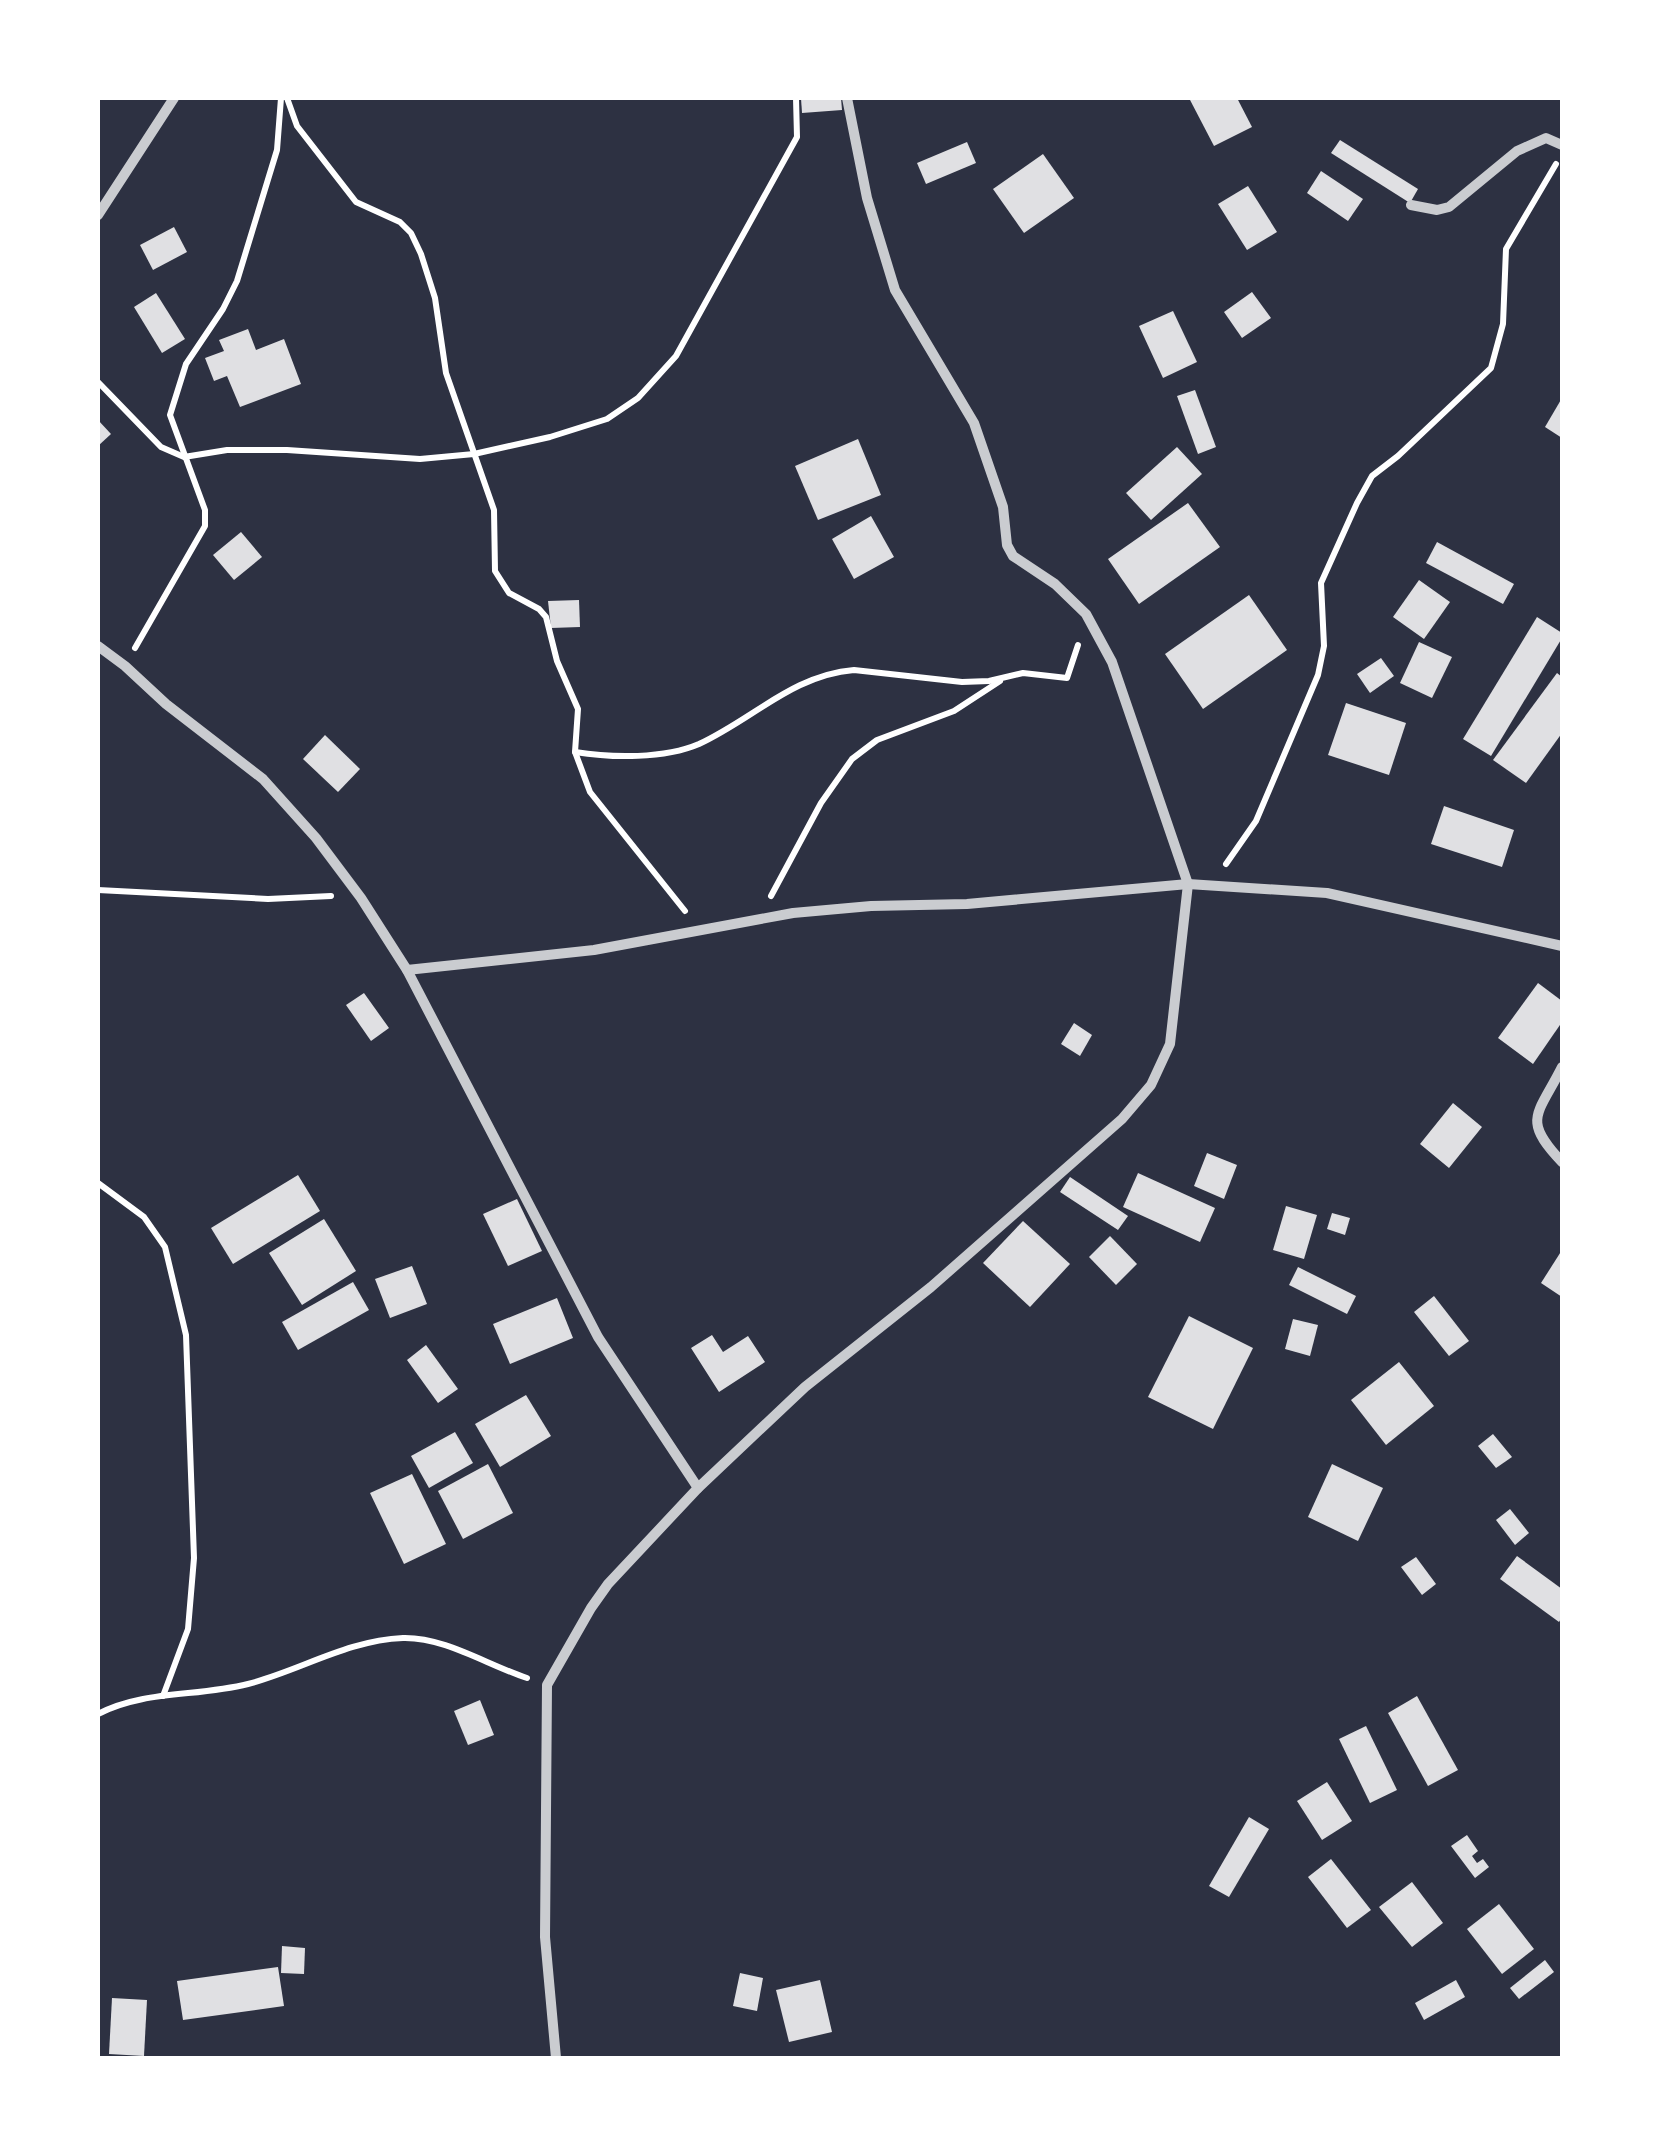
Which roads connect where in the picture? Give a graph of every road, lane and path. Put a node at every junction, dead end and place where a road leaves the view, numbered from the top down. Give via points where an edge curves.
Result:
1 (174, 98) edge
2 (284, 98) edge
3 (796, 98) edge
4 (847, 98) edge
5 (1562, 145) edge
6 (1562, 155) edge
7 (1411, 206) dead end
8 (98, 215) edge
9 (98, 382) edge
10 (474, 454) junction
11 (184, 457) junction
12 (1086, 614) junction
13 (98, 646) edge
14 (125, 666) junction
15 (1005, 678) junction
16 (575, 752) junction
17 (1188, 884) junction
18 (1211, 885) junction
19 (98, 890) edge
20 (361, 898) junction
21 (758, 920) junction
22 (702, 932) junction
23 (1562, 946) edge
24 (408, 970) junction
25 (1562, 1067) edge
26 (1562, 1162) edge
27 (98, 1183) edge
28 (698, 1488) junction
29 (547, 1685) junction
30 (163, 1696) junction
31 (98, 1714) edge
32 (556, 2058) edge

1 - 8 street
2 - 10 path via 356,202 400,222 422,254 446,373
2 - 11 path via 277,150 237,281 186,364 170,416
3 - 10 path via 797,137 676,356 638,398 607,418
4 - 12 street via 866,198 895,290 974,423 1003,508 1007,546
5 - 7 street via 1546,138 1517,151 1449,207
6 - 18 path via 1506,249 1503,324 1492,368 1372,476 1357,503 1321,583 1324,646 1318,675 1256,821
9 - 11 path via 160,447
10 - 11 path via 227,450
10 - 16 path via 494,510 495,571 510,594 546,618 578,709
11 - 14 path via 206,526
12 - 15 path via 1068,678
12 - 17 street via 1112,662
13 - 14 street
14 - 20 street via 262,780
15 - 16 path via 962,682 837,672 780,694 695,746 624,757
15 - 21 path via 954,711 877,740 852,759 821,802
16 - 22 path via 606,816
17 - 18 street
17 - 21 street
17 - 28 street via 1170,1044 1151,1085 1107,1132 805,1387
18 - 23 street via 1326,893
19 - 20 path
20 - 24 street
21 - 22 street
22 - 24 street
24 - 28 street via 598,1337
25 - 26 street via 1536,1129
27 - 30 path via 144,1217 165,1247 186,1335 194,1558 188,1628
28 - 29 street via 608,1584
29 - 30 path via 441,1644 404,1638 360,1644 244,1686
29 - 32 street via 545,1937
30 - 31 path

